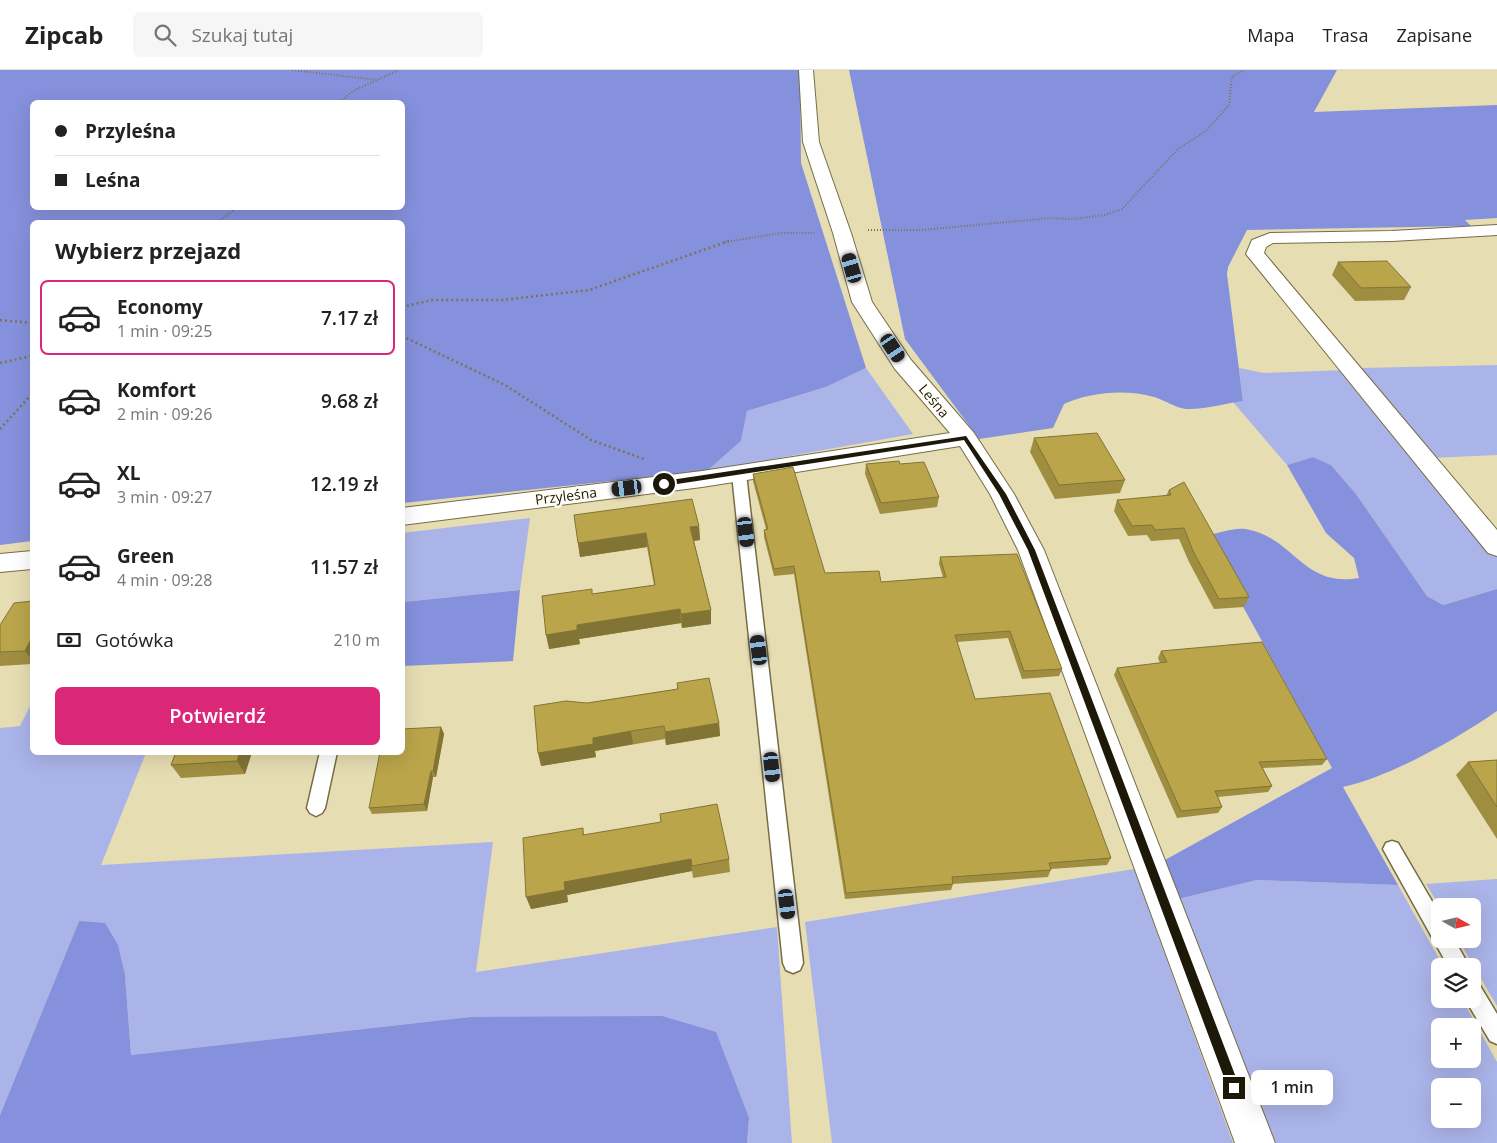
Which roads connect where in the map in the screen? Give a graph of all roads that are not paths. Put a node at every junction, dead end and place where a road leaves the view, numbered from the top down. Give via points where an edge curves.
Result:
1 (806, 70) edge
2 (1497, 230) edge
3 (966, 438) junction
4 (739, 474) junction
5 (405, 517) edge
6 (1497, 547) edge
7 (30, 560) edge
8 (0, 563) edge
9 (328, 755) edge
10 (316, 808) dead end
11 (1392, 849) dead end
12 (1431, 918) edge
13 (793, 963) dead end
14 (1481, 1006) edge
15 (1497, 1034) edge
16 (1255, 1143) edge

1 - 3 street, Leśna via 811,142 862,302 903,364
2 - 6 street via 1270,238 1258,244 1256,254
3 - 4 street, Przyleśna
3 - 16 street, Leśna via 1002,494 1031,550
4 - 5 street, Przyleśna
4 - 13 lane
7 - 8 street
9 - 10 lane
11 - 12 lane
14 - 15 lane

